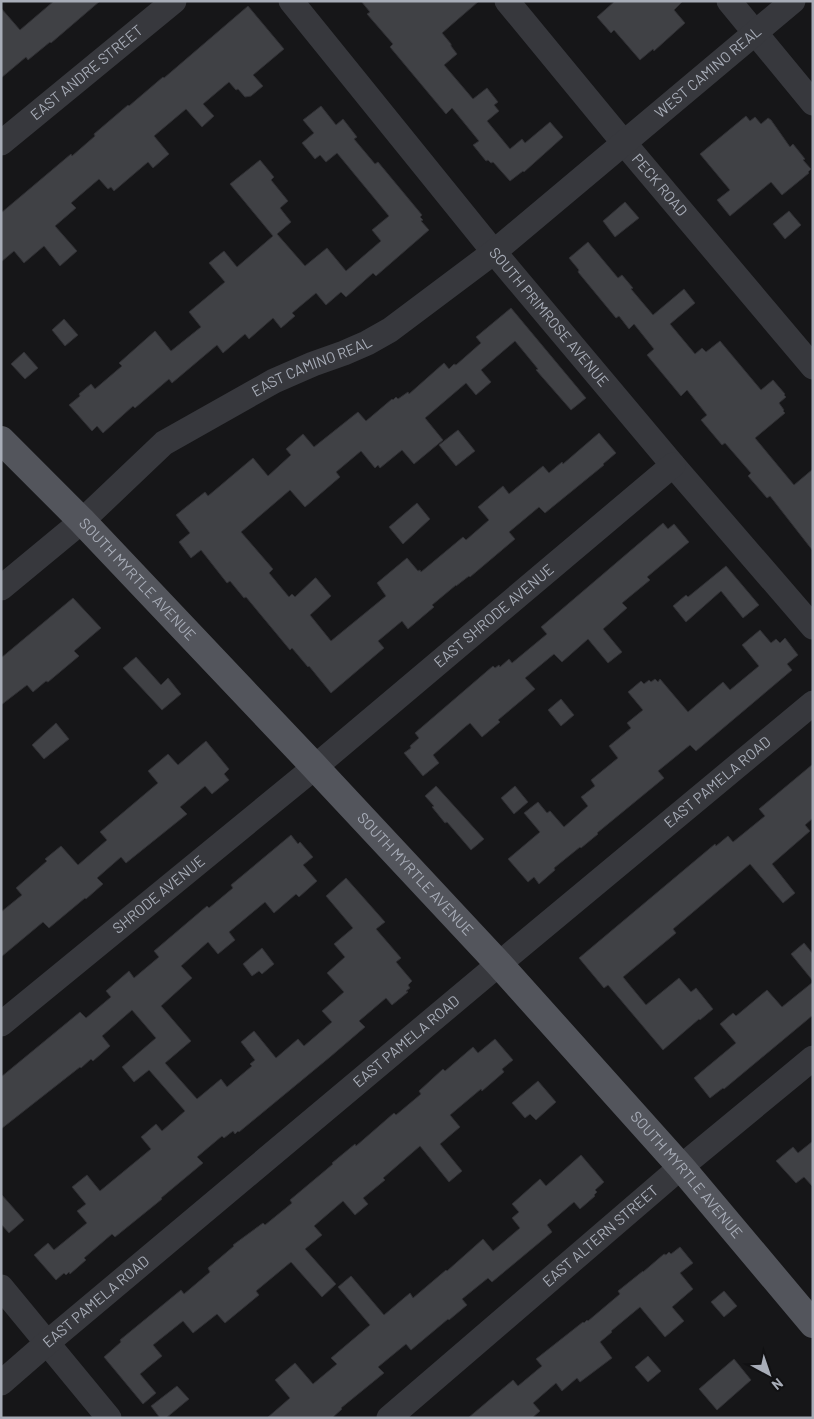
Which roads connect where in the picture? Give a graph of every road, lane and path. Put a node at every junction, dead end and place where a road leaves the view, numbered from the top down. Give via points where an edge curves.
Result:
1 (174, 1) edge
2 (290, 1) edge
3 (507, 1) edge
4 (729, 1) edge
5 (793, 1) edge
6 (755, 33) junction
7 (813, 103) edge
8 (624, 143) junction
9 (1, 144) edge
10 (494, 252) junction
11 (813, 367) edge
12 (1, 440) edge
13 (673, 465) junction
14 (82, 521) junction
15 (1, 588) edge
16 (813, 627) edge
17 (813, 703) edge
18 (315, 766) junction
19 (499, 964) junction
20 (1, 1024) edge
21 (813, 1058) edge
22 (681, 1167) junction
23 (1, 1287) edge
24 (813, 1324) edge
25 (47, 1343) junction
26 (1, 1383) edge
27 (109, 1418) edge
28 (389, 1418) edge

1 - 9 street, EAST ANDRE STREET
2 - 10 street, SOUTH PRIMROSE AVENUE
3 - 8 street, PECK ROAD
4 - 6 street
5 - 6 street, WEST CAMINO REAL
6 - 7 street
6 - 8 street, WEST CAMINO REAL
8 - 10 street, EAST CAMINO REAL
8 - 11 street, PECK ROAD
10 - 13 street, SOUTH PRIMROSE AVENUE
10 - 14 street, EAST CAMINO REAL via 375,339 274,381 164,443
12 - 14 main road, SOUTH MYRTLE AVENUE
13 - 16 street, SOUTH PRIMROSE AVENUE
13 - 18 street, EAST SHRODE AVENUE
14 - 15 street, EAST CAMINO REAL
14 - 18 main road, SOUTH MYRTLE AVENUE
17 - 19 street, EAST PAMELA ROAD
18 - 19 main road, SOUTH MYRTLE AVENUE
18 - 20 street, SHRODE AVENUE
19 - 22 main road, SOUTH MYRTLE AVENUE
19 - 25 street, EAST PAMELA ROAD
21 - 22 street, EAST ALTERN STREET
22 - 24 main road, SOUTH MYRTLE AVENUE
22 - 28 street, EAST ALTERN STREET
23 - 25 street
25 - 26 street, EAST PAMELA ROAD
25 - 27 street

